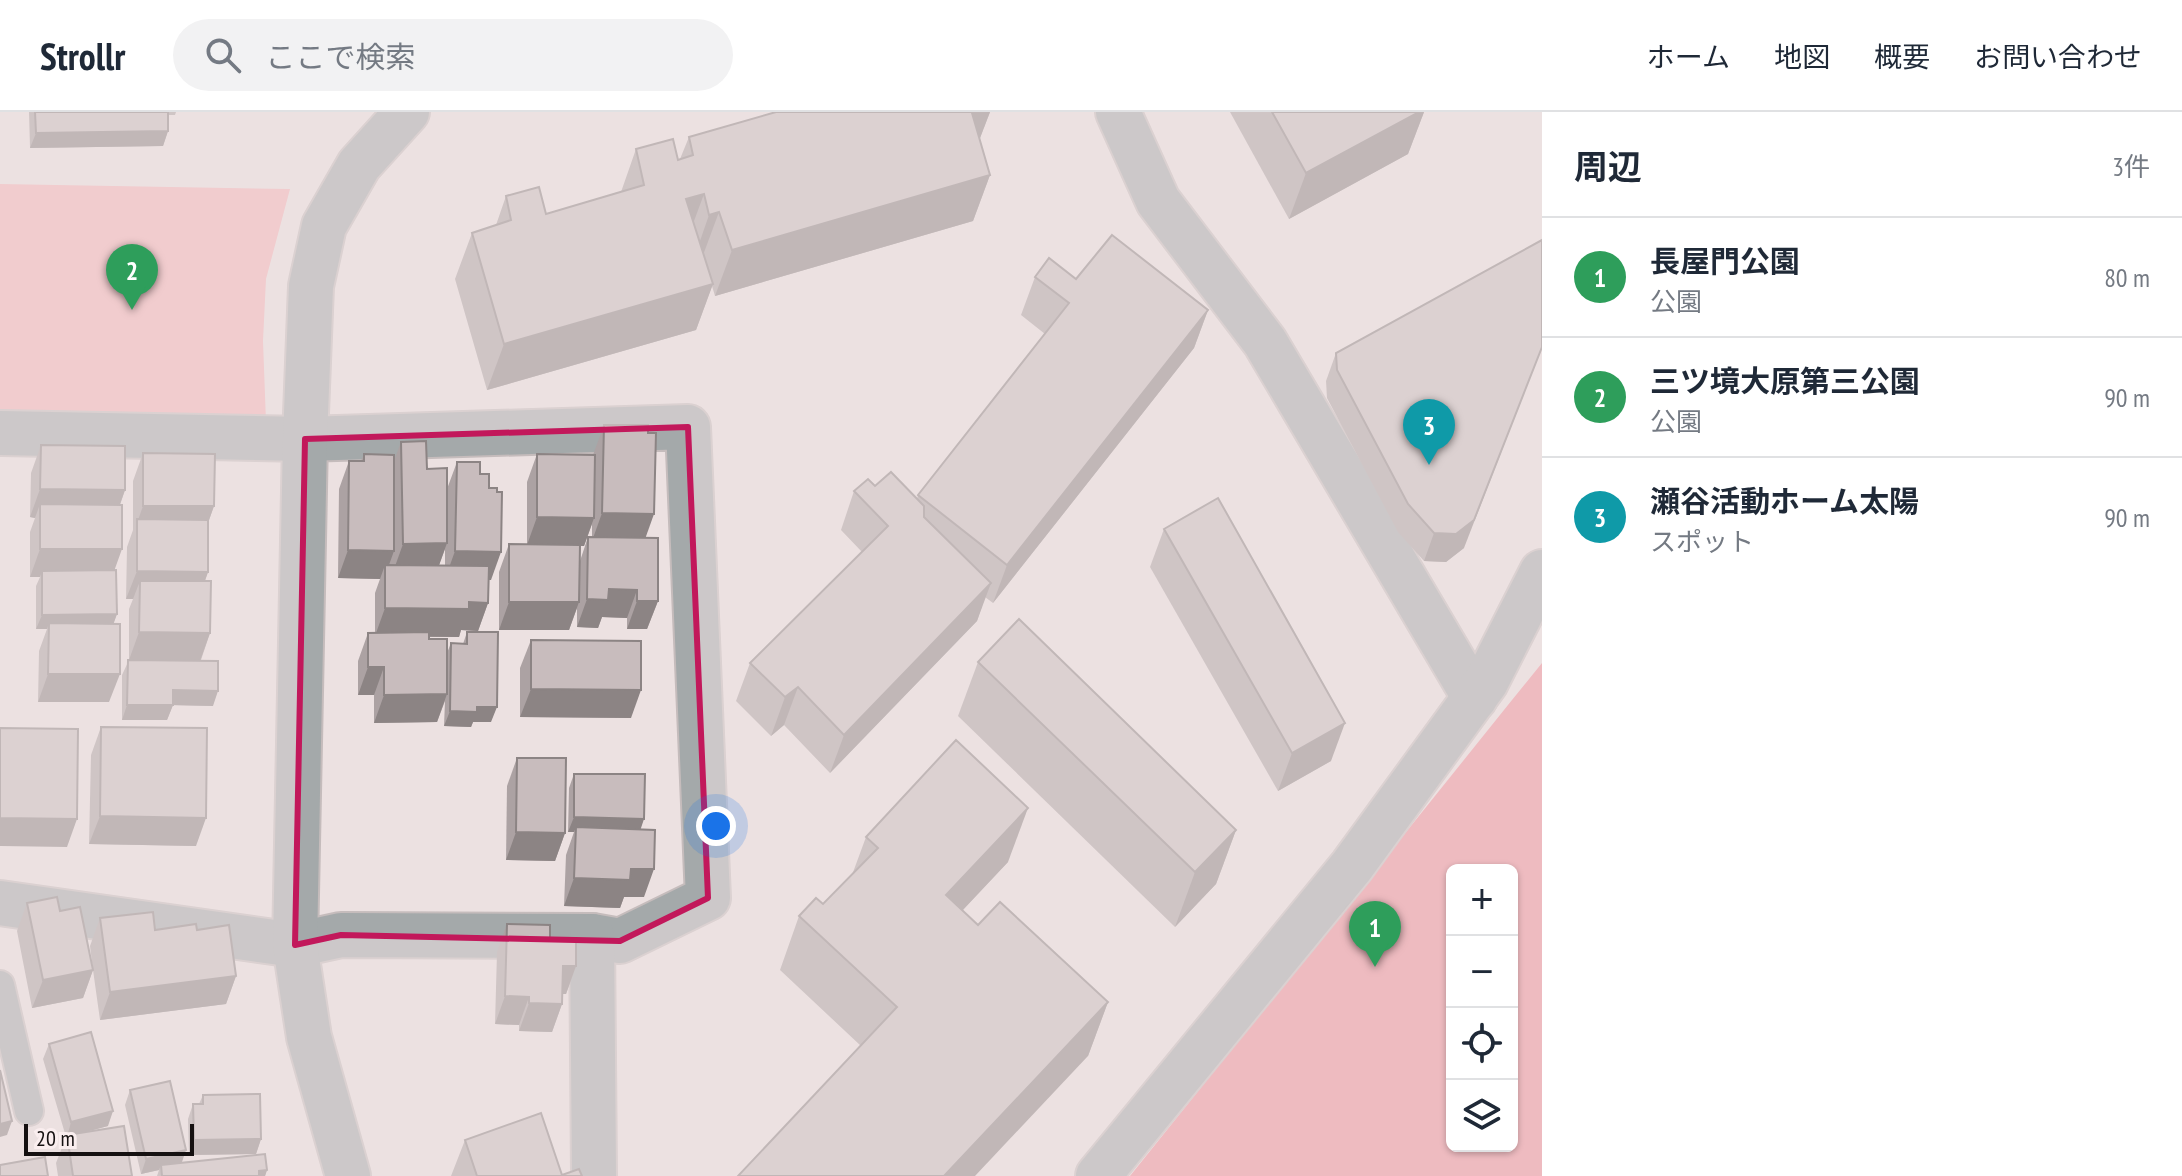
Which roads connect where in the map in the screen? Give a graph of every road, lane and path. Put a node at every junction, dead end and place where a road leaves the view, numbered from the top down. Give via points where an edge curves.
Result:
1 (407, 112) edge
2 (1118, 112) edge
3 (0, 433) edge
4 (305, 439) junction
5 (1542, 572) edge
6 (1475, 698) junction
7 (0, 903) edge
8 (592, 936) junction
9 (295, 945) junction
10 (0, 985) edge
11 (29, 1111) dead end
12 (348, 1176) edge
13 (594, 1176) edge
14 (1098, 1176) edge

1 - 4 street via 359,165 324,226 311,286
2 - 6 street via 1158,201 1265,342
3 - 4 street
4 - 8 street via 688,427 708,898 620,941
4 - 9 street
5 - 6 street
6 - 14 street via 1352,866
7 - 9 street
8 - 9 street via 341,935
8 - 13 street
9 - 12 street via 309,1037
10 - 11 lane

